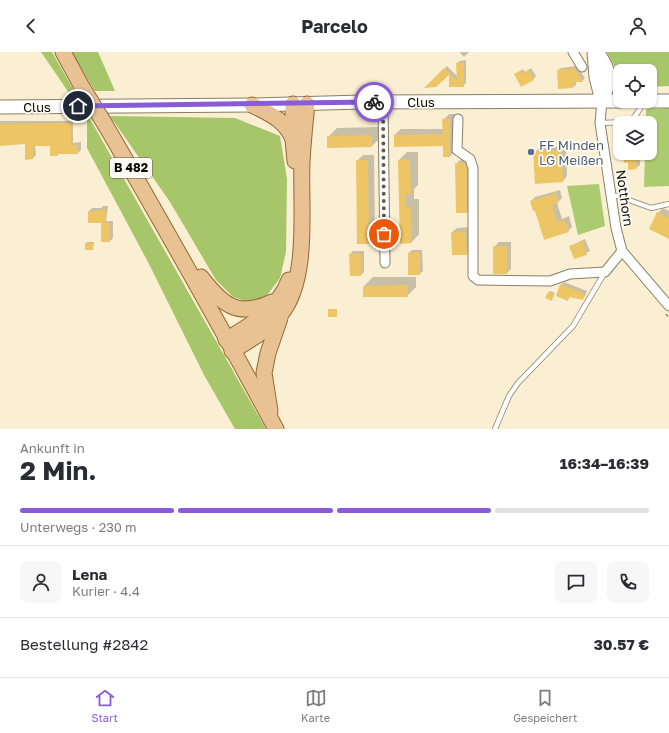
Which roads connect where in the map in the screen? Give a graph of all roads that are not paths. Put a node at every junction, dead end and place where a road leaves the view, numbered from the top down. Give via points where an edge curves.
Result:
1 (63, 52) edge
2 (573, 52) edge
3 (596, 52) edge
4 (582, 67) dead end
5 (602, 101) junction
6 (613, 101) edge
7 (657, 101) edge
8 (669, 101) edge
9 (383, 102) junction
10 (300, 104) junction
11 (252, 105) junction
12 (0, 107) edge
13 (640, 108) edge
14 (458, 119) dead end
15 (600, 123) junction
16 (293, 139) junction
17 (612, 196) junction
18 (669, 204) edge
19 (622, 251) junction
20 (385, 263) dead end
21 (188, 267) junction
22 (605, 272) junction
23 (669, 306) edge
24 (279, 307) junction
25 (229, 345) junction
26 (274, 425) edge
27 (495, 429) edge

1 - 21 main road, B 482, bridge
2 - 4 street
3 - 5 main road via 596,77
5 - 6 main road, Clus
5 - 9 main road, Clus
5 - 15 street, Notthorn
7 - 8 main road
9 - 10 main road, Clus
9 - 20 street
10 - 11 main road, Clus
10 - 16 main road
10 - 24 main road via 300,265 287,305
11 - 12 main road, Clus
11 - 16 main road via 278,118
13 - 15 lane via 632,121
14 - 22 street via 457,150 470,159 473,168 473,276 478,280 550,281 570,274
15 - 17 street, Notthorn
16 - 24 main road via 296,249 293,267
17 - 18 lane via 651,208
17 - 19 street, Notthorn
19 - 22 street
19 - 23 street, Notthorn
21 - 24 main road via 200,275 216,297 231,307 247,310
21 - 25 main road, B 482
22 - 27 lane via 573,326 518,383 509,396
24 - 25 main road via 256,337
24 - 26 main road via 264,372
25 - 26 main road, B 482

